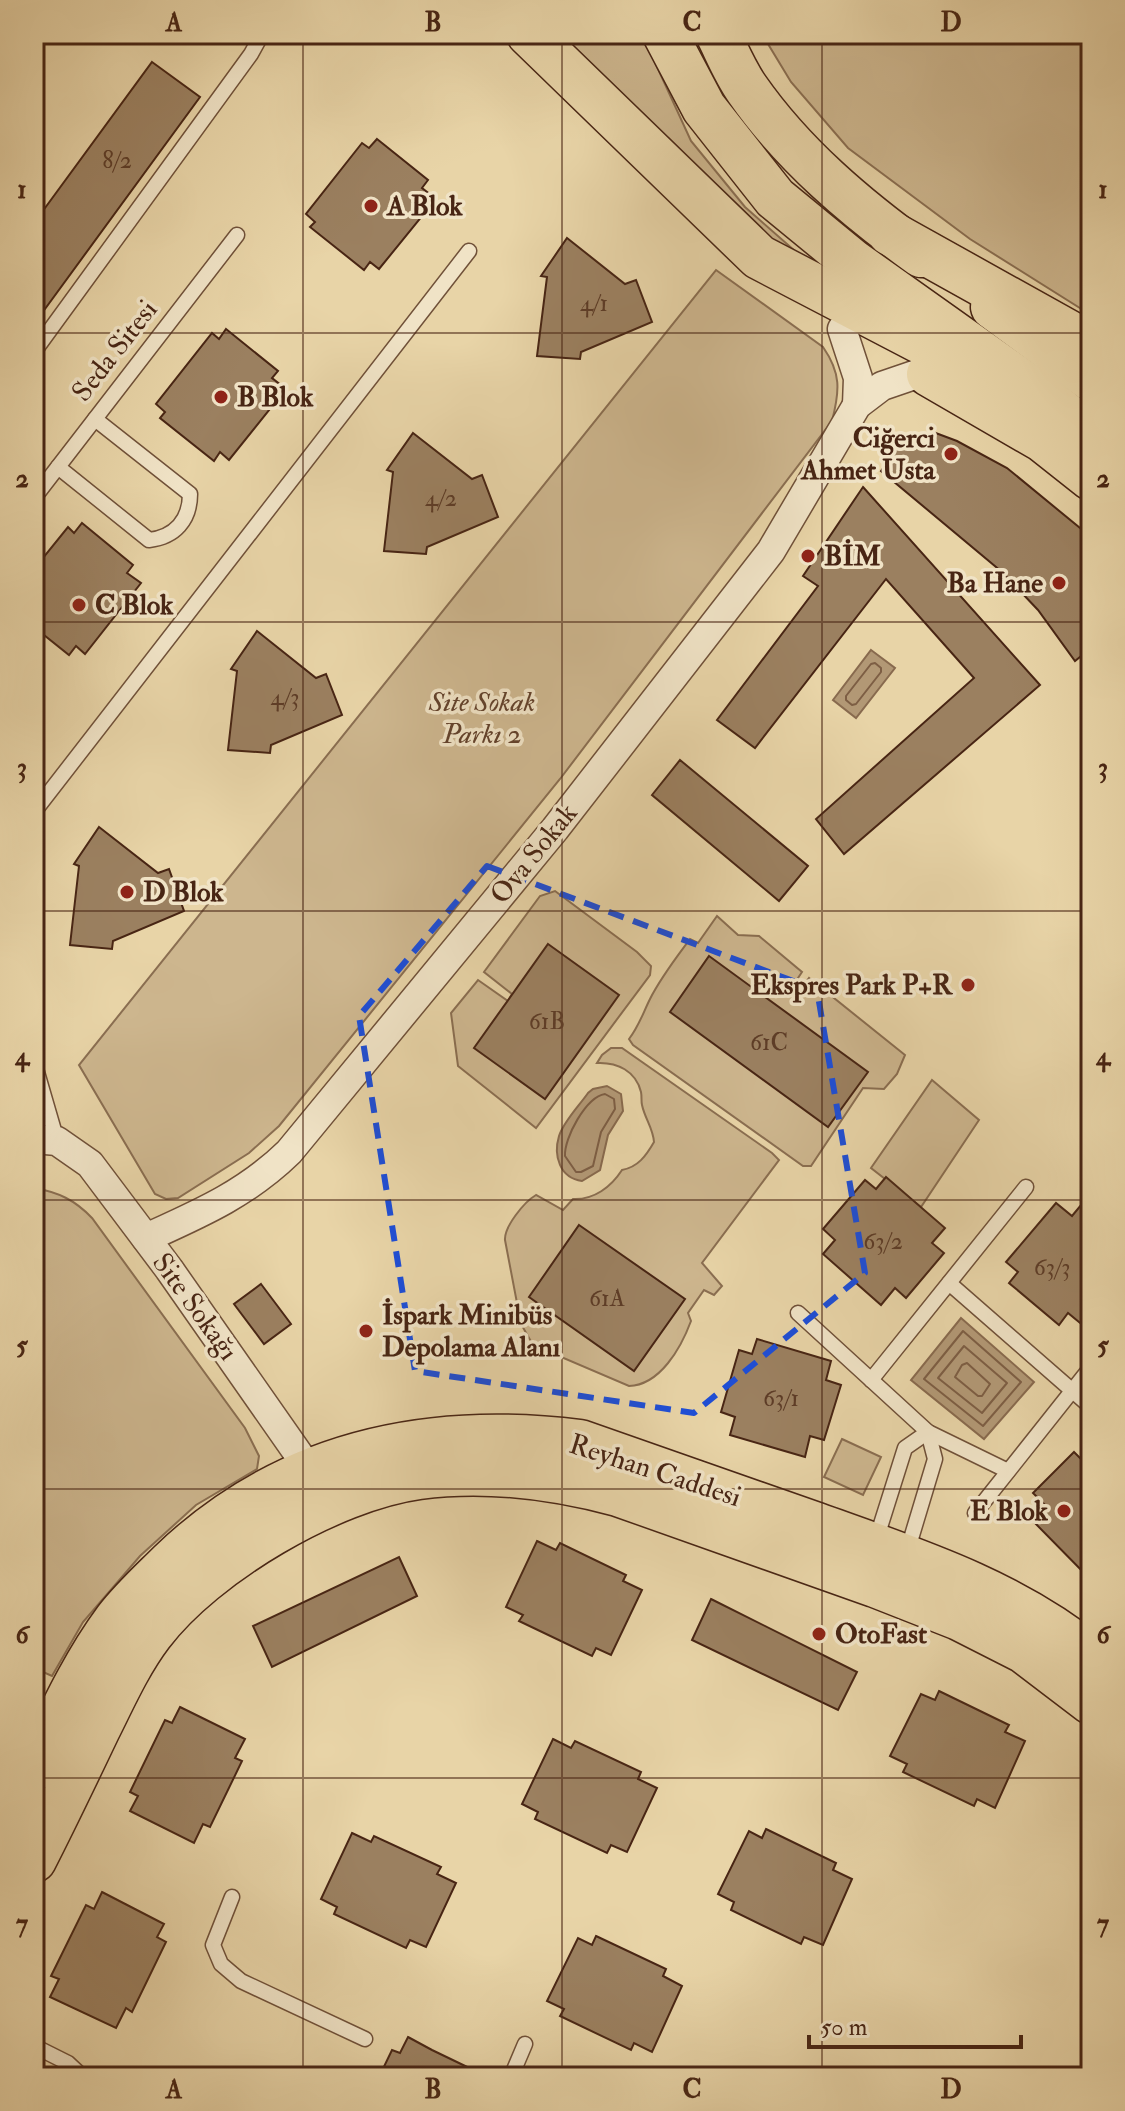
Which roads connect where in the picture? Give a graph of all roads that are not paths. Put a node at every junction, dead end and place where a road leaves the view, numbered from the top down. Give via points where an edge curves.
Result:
1 (262, 34) edge
2 (529, 34) edge
3 (665, 34) edge
4 (718, 34) edge
5 (598, 101) junction
6 (890, 233) junction
7 (237, 235) dead end
8 (469, 251) dead end
9 (842, 329) junction
10 (1091, 345) edge
11 (34, 352) edge
12 (923, 372) junction
13 (1091, 379) edge
14 (1046, 399) junction
15 (857, 405) junction
16 (95, 419) junction
17 (1091, 435) edge
18 (58, 467) junction
19 (1091, 478) edge
20 (34, 498) edge
21 (34, 812) edge
22 (34, 1062) edge
23 (46, 1140) edge
24 (1026, 1187) dead end
25 (146, 1238) junction
26 (949, 1283) junction
27 (798, 1313) dead end
28 (1091, 1367) edge
29 (871, 1380) junction
30 (1071, 1390) junction
31 (1091, 1407) edge
32 (928, 1432) junction
33 (1008, 1471) junction
34 (322, 1487) junction
35 (975, 1513) dead end
36 (885, 1559) junction
37 (1091, 1655) edge
38 (1091, 1702) edge
39 (34, 1769) edge
40 (46, 1804) edge
41 (34, 1860) edge
42 (232, 1897) dead end
43 (365, 2039) dead end
44 (525, 2044) dead end
45 (34, 2046) edge
46 (83, 2077) edge
47 (511, 2077) edge

1 - 11 lane
2 - 5 main road
3 - 14 main road via 704,108 775,198 853,262
4 - 6 main road via 745,87 797,152
5 - 9 main road via 733,255
5 - 14 main road via 759,257
6 - 10 main road
6 - 13 main road
7 - 16 lane, Seda Sitesi
8 - 21 lane
9 - 12 main road
9 - 15 street via 858,378
12 - 15 street, Ova Sokak via 882,386
12 - 19 main road via 1043,440
14 - 17 main road
15 - 25 street, Ova Sokak via 771,551 555,829 289,1152 235,1196
16 - 18 lane, Seda Sitesi
16 - 18 lane via 190,494 182,524 168,536 149,540
18 - 20 lane, Seda Sitesi
22 - 23 lane
23 - 25 street, Site Sokağı via 90,1164
24 - 26 lane
25 - 34 street, Site Sokağı
26 - 29 lane
26 - 30 lane
27 - 29 lane
28 - 30 lane
29 - 32 lane
30 - 31 lane
30 - 33 lane
32 - 33 lane
32 - 36 lane via 935,1459
32 - 36 lane via 905,1448
33 - 35 lane
34 - 36 main road, Reyhan Caddesi via 372,1490 418,1477 530,1477 576,1483
34 - 39 main road, Reyhan Caddesi via 253,1498 210,1527 146,1587 95,1651
34 - 40 main road, Reyhan Caddesi via 219,1567 151,1634
36 - 37 main road, Reyhan Caddesi via 989,1592
36 - 38 main road, Reyhan Caddesi via 959,1618 1024,1651
40 - 41 main road, Reyhan Caddesi
42 - 43 lane via 213,1945 221,1964 241,1981
44 - 47 lane
45 - 46 lane

